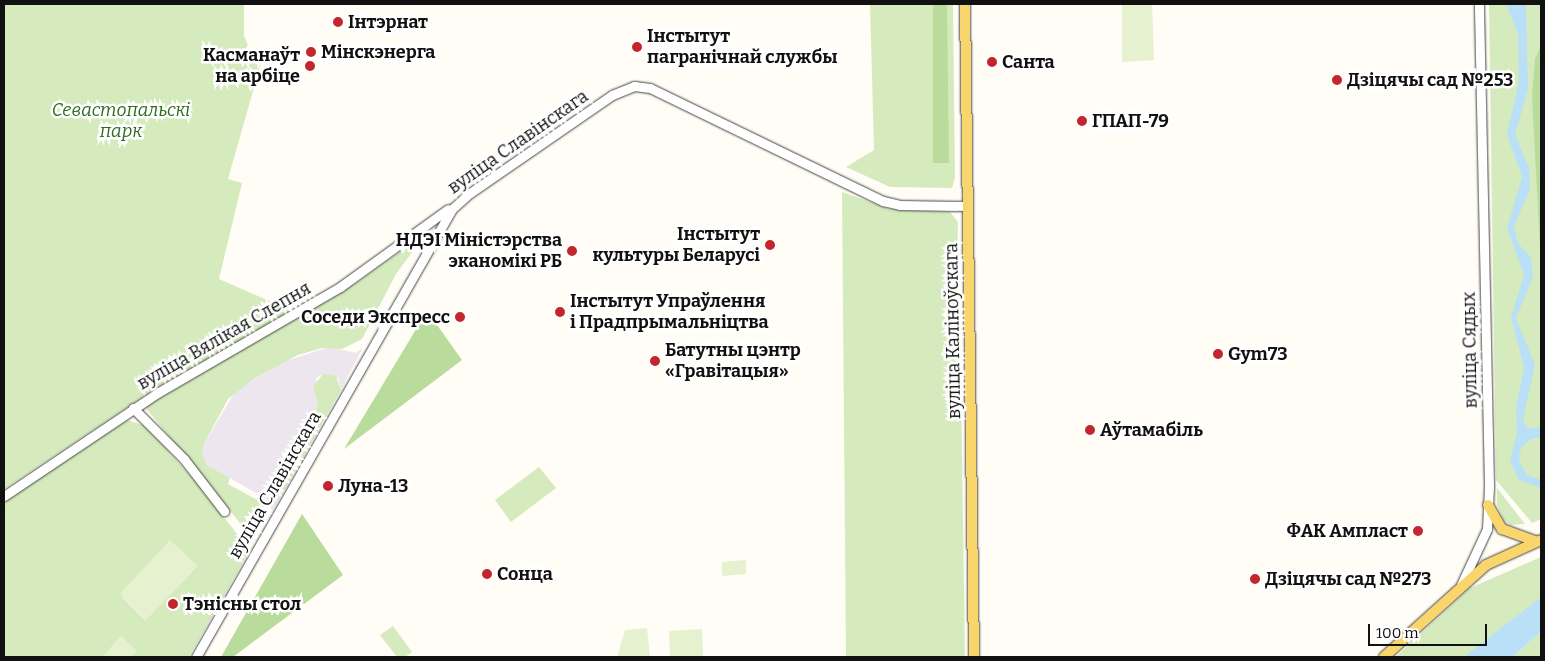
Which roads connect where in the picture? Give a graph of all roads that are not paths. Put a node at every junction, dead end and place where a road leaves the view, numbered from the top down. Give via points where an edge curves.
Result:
1 (965, 4) edge
2 (1479, 4) edge
3 (458, 202) junction
4 (967, 206) junction
5 (415, 236) junction
6 (430, 246) junction
7 (133, 408) junction
8 (4, 496) edge
9 (1488, 505) junction
10 (224, 511) dead end
11 (1539, 541) edge
12 (1461, 585) junction
13 (196, 657) edge
14 (974, 657) edge
15 (1384, 657) edge

1 - 4 main road, вуліца Каліноўскага
2 - 9 street, вуліца Сядых
3 - 4 street, вуліца Славінскага via 612,95 641,86 876,198 900,205
3 - 5 street, вуліца Вялікая Слепня
3 - 6 street, вуліца Славінскага
4 - 14 main road, вуліца Каліноўскага
5 - 6 street
5 - 7 street, вуліца Вялікая Слепня via 340,287
6 - 13 street, вуліца Славінскага
7 - 8 street, вуліца Вялікая Слепня
7 - 10 street via 184,459
9 - 11 main road via 1502,529
9 - 12 street, вуліца Сядых via 1485,536
11 - 12 main road via 1486,565
12 - 15 main road, вуліца Сядых

